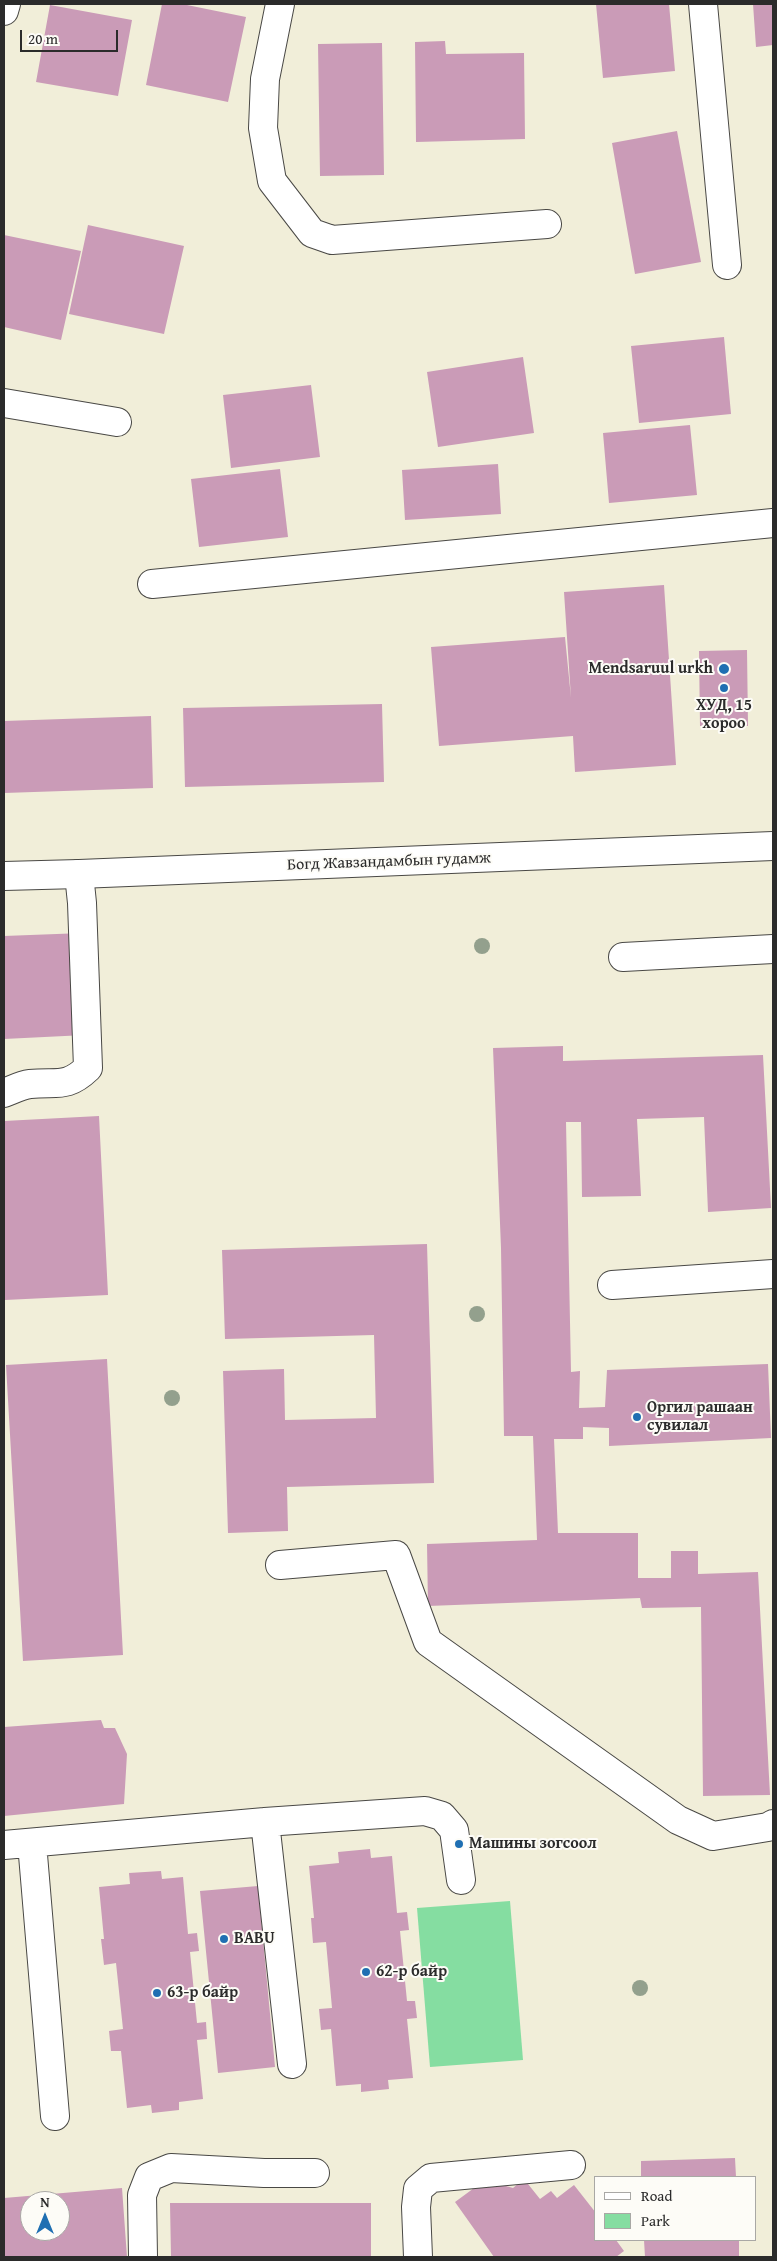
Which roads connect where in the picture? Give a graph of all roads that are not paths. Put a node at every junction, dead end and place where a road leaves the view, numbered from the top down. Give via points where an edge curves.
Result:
1 (6, 4) edge
2 (280, 4) edge
3 (703, 4) edge
4 (4, 11) edge
5 (547, 224) dead end
6 (727, 265) dead end
7 (4, 403) edge
8 (117, 422) dead end
9 (773, 523) edge
10 (152, 584) dead end
11 (773, 846) edge
12 (78, 874) junction
13 (4, 876) edge
14 (773, 949) edge
15 (623, 957) dead end
16 (4, 1093) edge
17 (773, 1274) edge
18 (612, 1285) dead end
19 (280, 1565) dead end
20 (265, 1822) junction
21 (773, 1824) edge
22 (32, 1843) junction
23 (4, 1845) edge
24 (461, 1880) dead end
25 (292, 2064) dead end
26 (55, 2116) dead end
27 (571, 2164) dead end
28 (315, 2173) dead end
29 (143, 2257) edge
30 (418, 2257) edge

1 - 4 street
2 - 5 street via 265,79 263,128 272,181 312,233 332,240
3 - 6 street
7 - 8 street
9 - 10 street
11 - 12 street, Богд Жавзандамбын гудамж
12 - 13 street, Богд Жавзандамбын гудамж
12 - 16 street via 82,903 88,1068 75,1080 28,1084
14 - 15 street
17 - 18 street
19 - 21 street via 396,1555 428,1642 436,1648 678,1820 713,1836
20 - 22 street
20 - 24 street via 434,1813 442,1816 454,1830
20 - 25 street
22 - 23 street
22 - 26 street
27 - 30 street via 431,2178 418,2189
28 - 29 street via 171,2168 149,2177 142,2196

